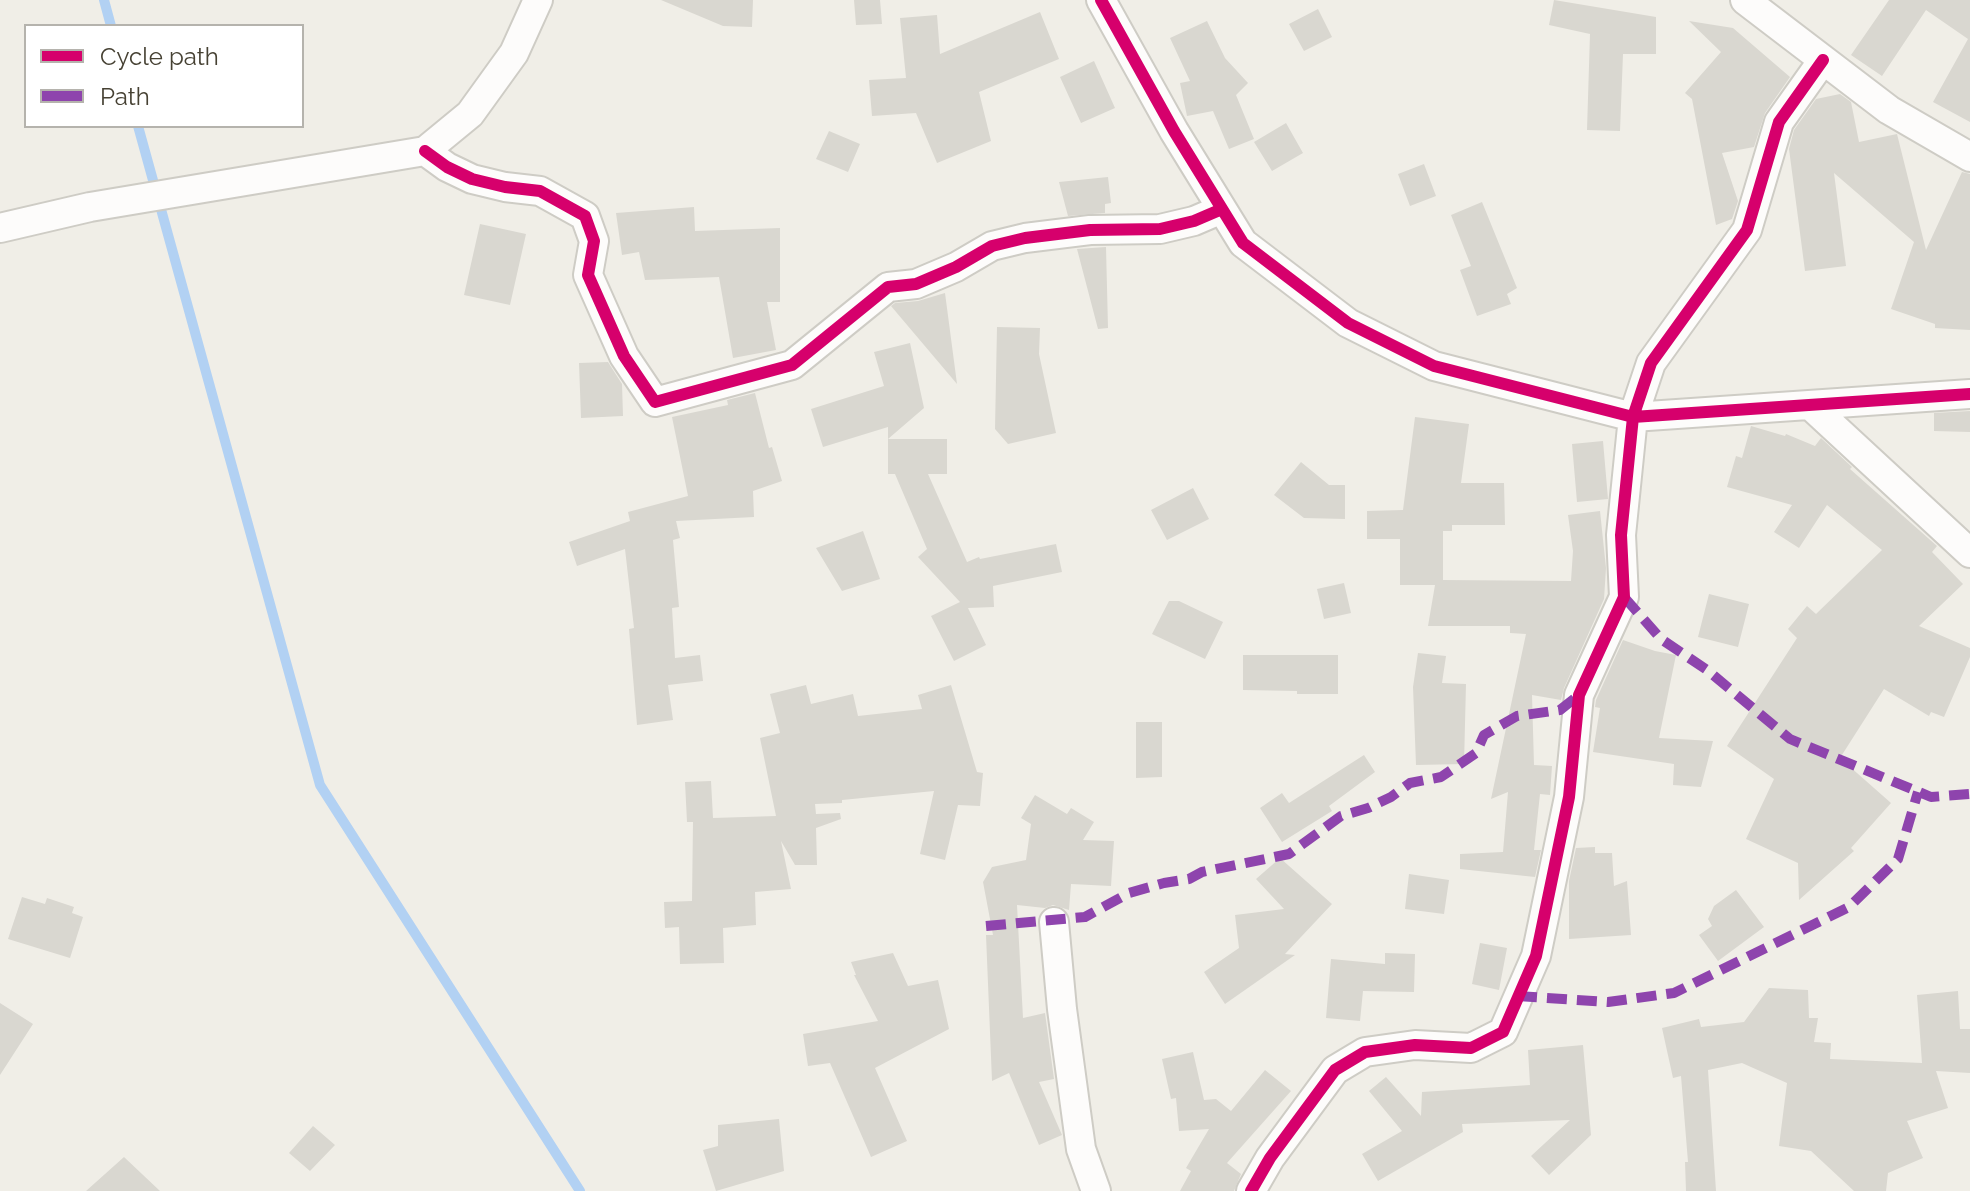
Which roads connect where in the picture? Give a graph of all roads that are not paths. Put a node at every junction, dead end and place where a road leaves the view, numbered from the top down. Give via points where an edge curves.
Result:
1 (538, 0) edge
2 (1101, 0) edge
3 (1745, 0) edge
4 (1823, 60) junction
5 (425, 151) junction
6 (1970, 157) edge
7 (1222, 209) junction
8 (0, 228) edge
9 (1970, 394) edge
10 (1811, 406) junction
11 (1633, 417) junction
12 (1970, 553) edge
13 (1054, 922) dead end
14 (1096, 1191) edge
15 (1251, 1191) edge

1 - 5 street via 514,53 470,114
2 - 7 street
3 - 4 street
4 - 6 street via 1889,110
4 - 11 street via 1779,122 1747,230 1651,363
5 - 7 street via 472,179 540,191 585,216 594,241 588,275 624,356 655,402 792,365 888,287 916,284 992,246 1090,230 1160,229
5 - 8 street via 90,207
7 - 11 street via 1243,243 1348,323 1434,366
9 - 10 street
10 - 11 street
10 - 12 street
11 - 15 street via 1621,535 1624,597 1579,695 1569,797 1536,956 1503,1032 1471,1048 1415,1045 1365,1052 1335,1070
13 - 14 street via 1081,1149

